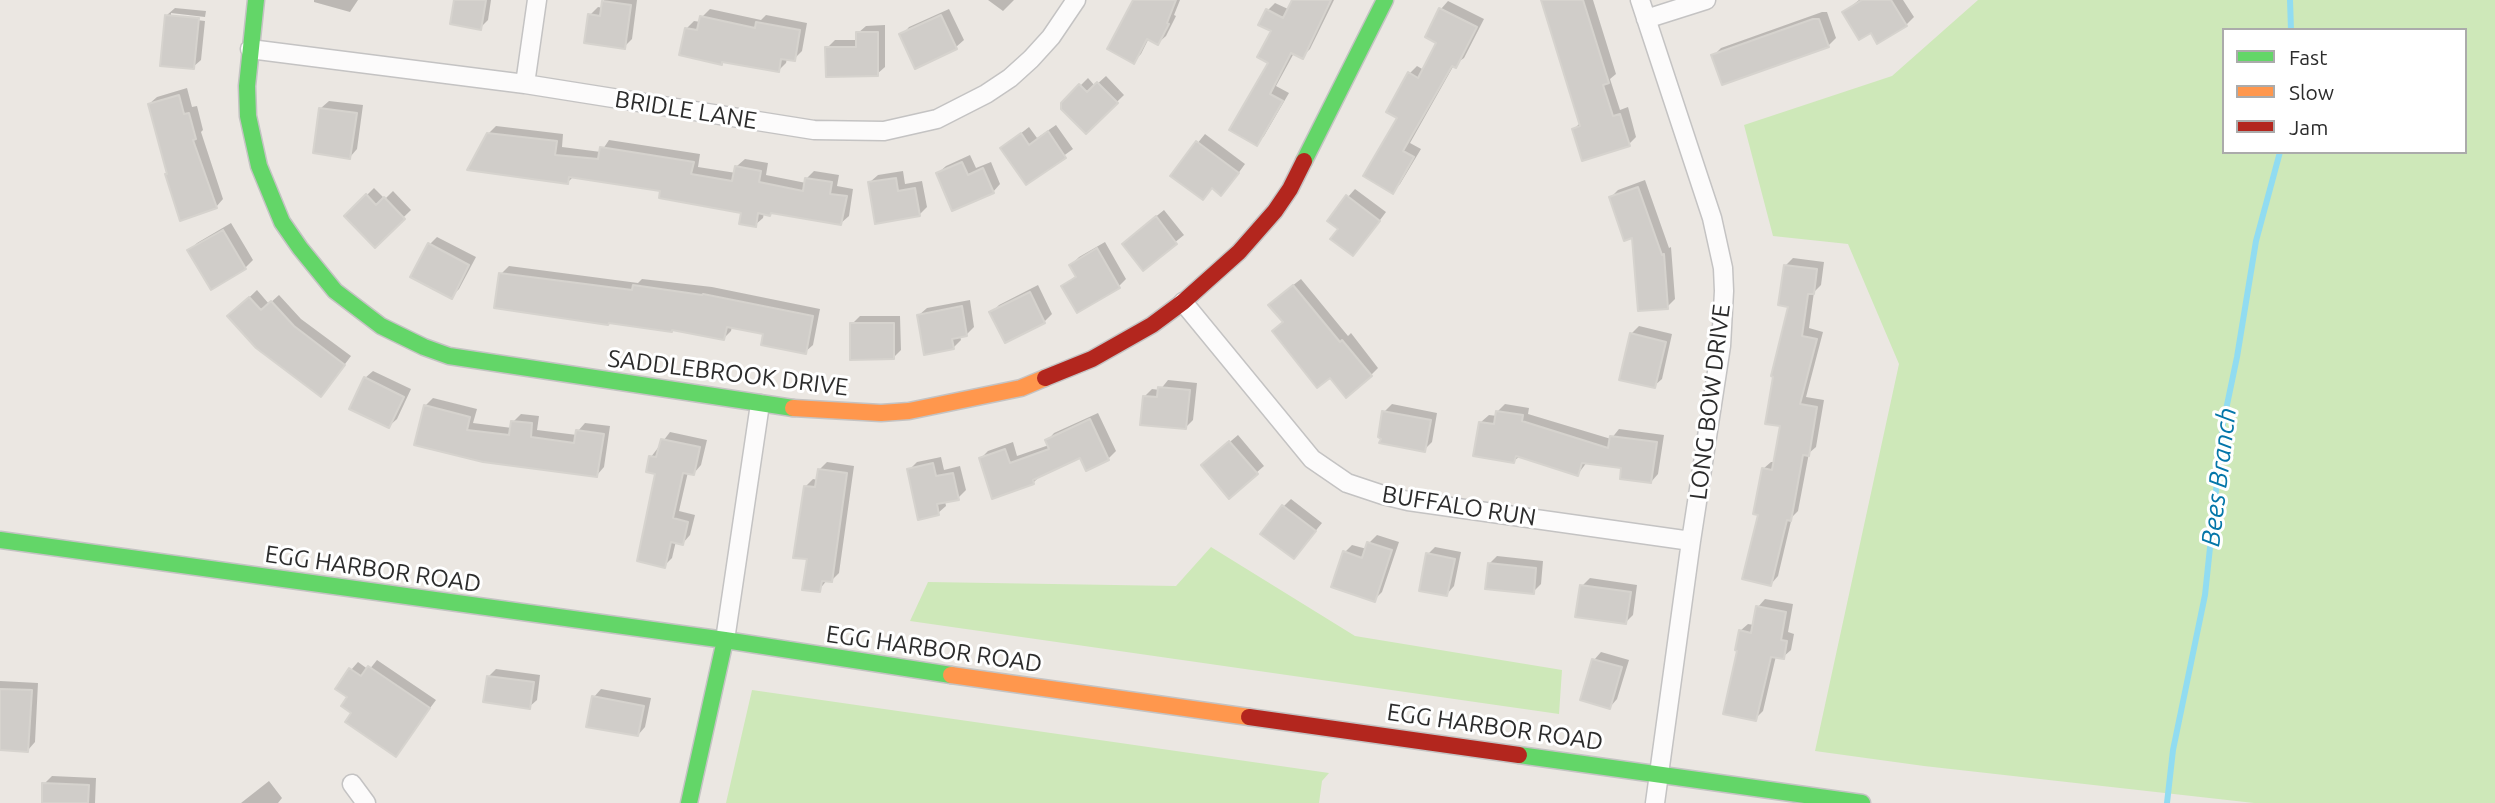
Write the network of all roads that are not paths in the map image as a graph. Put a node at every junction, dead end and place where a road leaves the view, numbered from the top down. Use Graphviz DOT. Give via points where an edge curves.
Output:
graph roads {
  1 [pos="256,0"];
  2 [pos="537,0"];
  3 [pos="1076,0"];
  4 [pos="1385,0"];
  5 [pos="1640,0"];
  6 [pos="1706,0"];
  7 [pos="1646,19"];
  8 [pos="250,49"];
  9 [pos="525,84"];
  10 [pos="1183,302"];
  11 [pos="760,404"];
  12 [pos="0,540"];
  13 [pos="1691,541"];
  14 [pos="725,640"];
  15 [pos="1659,773"];
  16 [pos="352,784"];
  17 [pos="366,803"];
  18 [pos="689,803"];
  19 [pos="1655,803"];
  20 [pos="1861,803"];
  1 -- 8 [label="main road, SADDLEBROOK DRIVE"];
  2 -- 9 [label="street"];
  3 -- 9 [label="street, BRIDLE LANE" via="1051,37 1010,78 937,118 884,131 814,130"];
  4 -- 10 [label="main road, SADDLEBROOK DRIVE" via="1290,189 1239,252"];
  5 -- 7 [label="street, LONG BOW DRIVE"];
  6 -- 7 [label="street"];
  7 -- 13 [label="street, LONG BOW DRIVE" via="1712,218 1723,268 1721,346"];
  8 -- 9 [label="street, BRIDLE LANE"];
  8 -- 11 [label="main road, SADDLEBROOK DRIVE" via="250,127 258,166 282,222 335,291 381,326 449,356"];
  10 -- 11 [label="main road, SADDLEBROOK DRIVE" via="1092,359 996,395 881,413"];
  10 -- 13 [label="street, BUFFALO RUN" via="1312,459 1347,483 1408,501"];
  11 -- 14 [label="street"];
  12 -- 14 [label="main road, EGG HARBOR ROAD"];
  13 -- 15 [label="street, LONG BOW DRIVE"];
  14 -- 15 [label="main road, EGG HARBOR ROAD"];
  14 -- 18 [label="main road"];
  15 -- 19 [label="street, LONG BOW DRIVE"];
  15 -- 20 [label="main road, EGG HARBOR ROAD"];
  16 -- 17 [label="street"];
}
